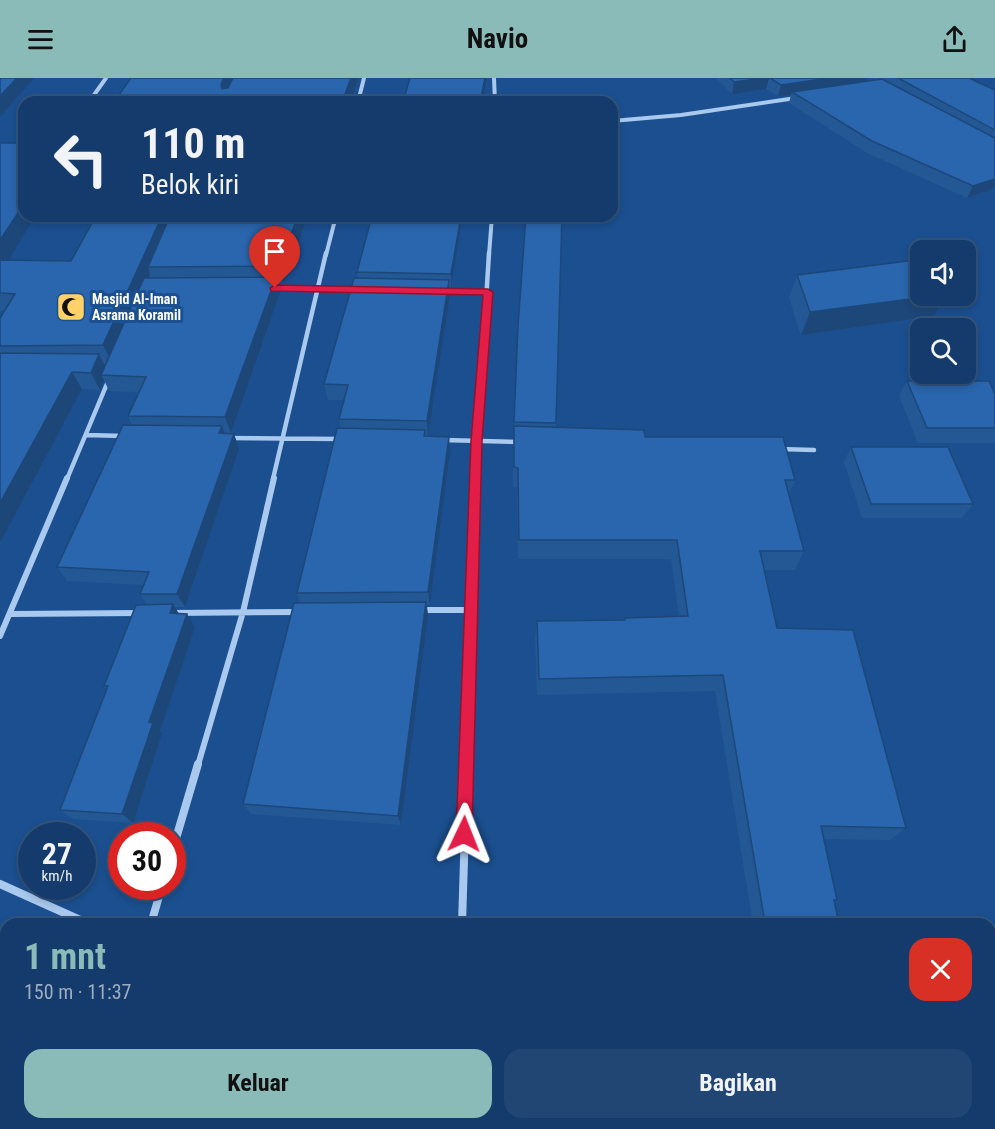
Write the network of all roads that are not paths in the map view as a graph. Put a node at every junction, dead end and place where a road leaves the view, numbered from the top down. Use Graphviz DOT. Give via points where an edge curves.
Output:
graph roads {
  1 [pos="106,78"];
  2 [pos="364,78"];
  3 [pos="494,78"];
  4 [pos="92,96"];
  5 [pos="360,96"];
  6 [pos="495,96"];
  7 [pos="796,98"];
  8 [pos="618,120"];
  9 [pos="334,222"];
  10 [pos="492,222"];
  11 [pos="272,288"];
  12 [pos="317,288"];
  13 [pos="363,289"];
  14 [pos="443,291"];
  15 [pos="488,292"];
  16 [pos="110,377"];
  17 [pos="86,435"];
  18 [pos="132,436"];
  19 [pos="224,438"];
  20 [pos="282,439"];
  21 [pos="351,439"];
  22 [pos="431,440"];
  23 [pos="476,441"];
  24 [pos="523,442"];
  25 [pos="767,449"];
  26 [pos="814,450"];
  27 [pos="414,610"];
  28 [pos="471,610"];
  29 [pos="311,611"];
  30 [pos="243,612"];
  31 [pos="150,613"];
  32 [pos="162,613"];
  33 [pos="11,614"];
  34 [pos="0,636"];
  35 [pos="181,822"];
  36 [pos="0,884"];
  37 [pos="158,900"];
  38 [pos="76,918"];
  39 [pos="154,918"];
  40 [pos="462,918"];
  1 -- 4 [label="street"];
  2 -- 5 [label="street"];
  3 -- 6 [label="street"];
  7 -- 8 [label="street"];
  9 -- 12 [label="street"];
  10 -- 15 [label="street"];
  11 -- 12 [label="street"];
  12 -- 13 [label="street"];
  12 -- 20 [label="street"];
  14 -- 15 [label="street"];
  15 -- 23 [label="street"];
  16 -- 17 [label="street"];
  17 -- 18 [label="street"];
  17 -- 33 [label="street"];
  19 -- 20 [label="street"];
  20 -- 21 [label="street"];
  20 -- 30 [label="street"];
  22 -- 23 [label="street"];
  23 -- 24 [label="street"];
  23 -- 28 [label="street"];
  25 -- 26 [label="street"];
  27 -- 28 [label="street"];
  28 -- 40 [label="street"];
  29 -- 30 [label="street"];
  30 -- 32 [label="street"];
  30 -- 35 [label="street"];
  31 -- 33 [label="street"];
  33 -- 34 [label="street"];
  36 -- 38 [label="street"];
  37 -- 39 [label="street"];
}
